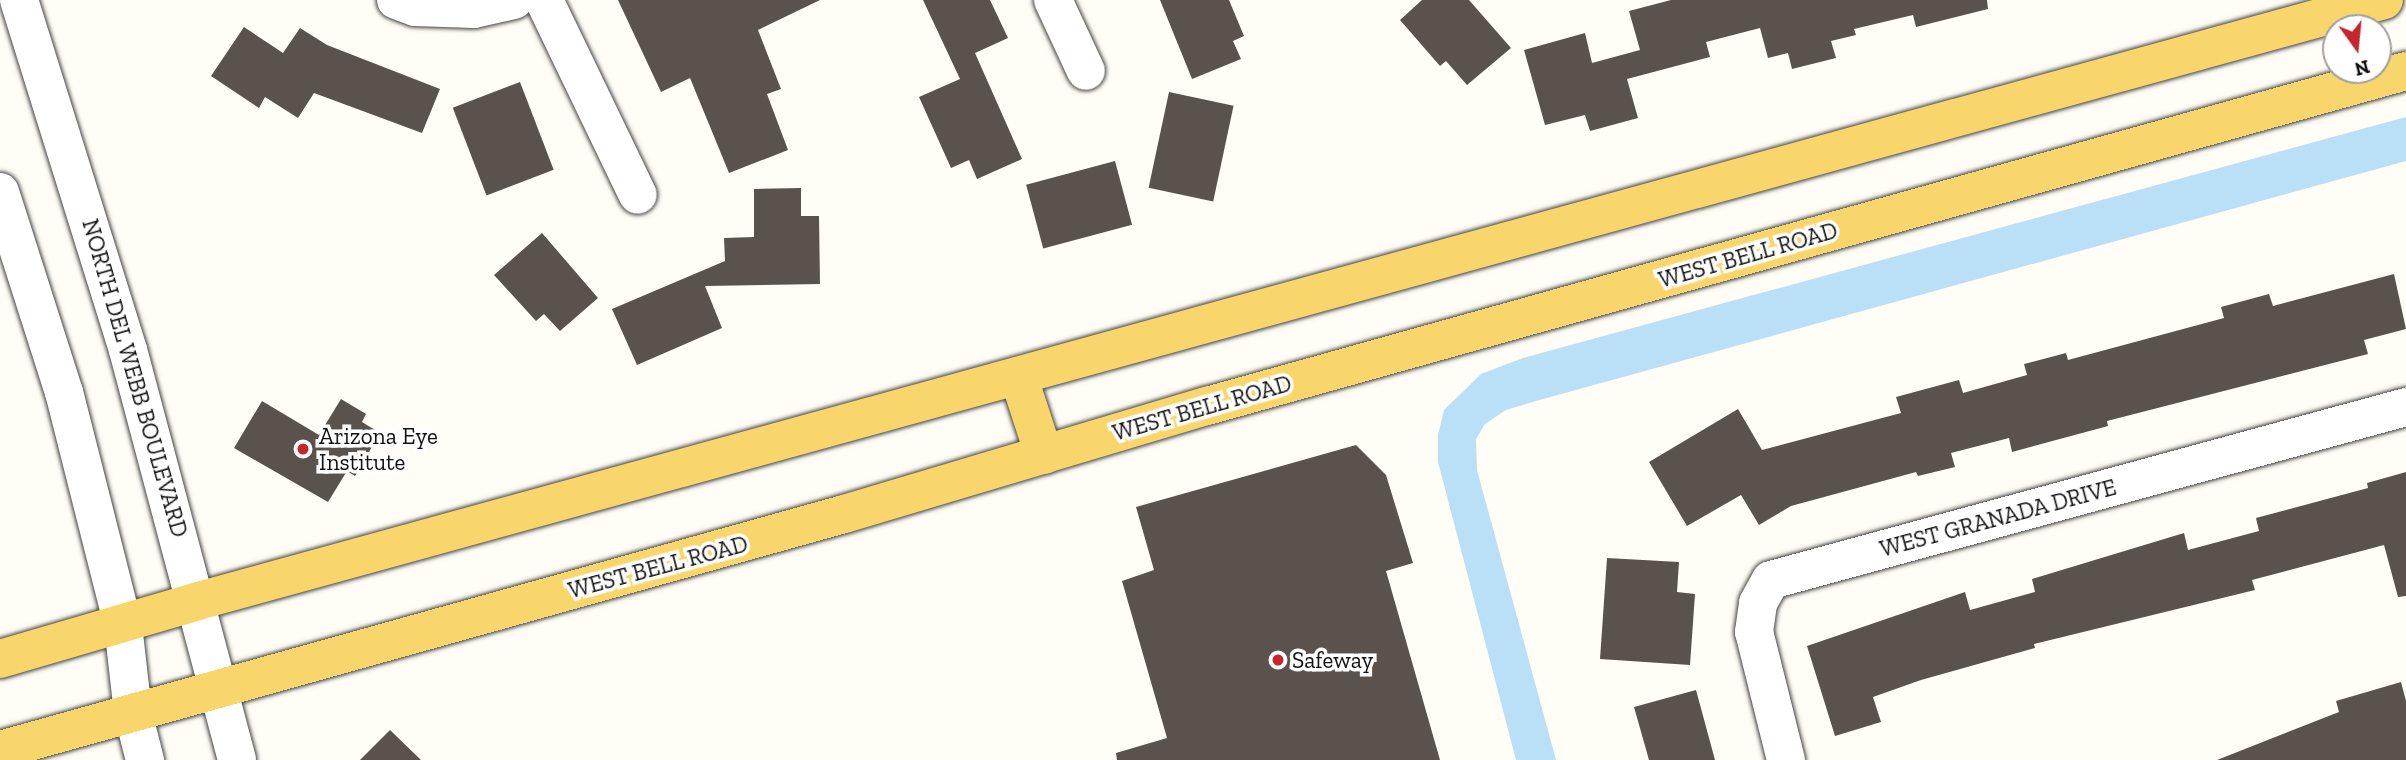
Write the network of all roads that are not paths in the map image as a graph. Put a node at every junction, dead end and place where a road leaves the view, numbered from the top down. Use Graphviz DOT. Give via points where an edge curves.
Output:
graph roads {
  1 [pos="19,0"];
  2 [pos="396,0"];
  3 [pos="514,0"];
  4 [pos="544,0"];
  5 [pos="1053,0"];
  6 [pos="2384,0"];
  7 [pos="1086,71"];
  8 [pos="2406,71"];
  9 [pos="0,192"];
  10 [pos="638,195"];
  11 [pos="1019,378"];
  12 [pos="2406,407"];
  13 [pos="1044,455"];
  14 [pos="198,601"];
  15 [pos="123,625"];
  16 [pos="0,659"];
  17 [pos="216,687"];
  18 [pos="133,713"];
  19 [pos="0,750"];
  20 [pos="145,760"];
  21 [pos="237,760"];
  22 [pos="1786,760"];
  1 -- 14 [label="street, NORTH DEL WEBB BOULEVARD" via="105,271"];
  2 -- 3 [label="street" via="415,7 474,9"];
  4 -- 10 [label="street"];
  5 -- 7 [label="street"];
  6 -- 11 [label="main road"];
  8 -- 13 [label="main road, WEST BELL ROAD"];
  9 -- 15 [label="street" via="64,392"];
  11 -- 13 [label="main road"];
  11 -- 14 [label="main road"];
  12 -- 22 [label="street, WEST GRANADA DRIVE" via="1771,580 1758,603 1754,632"];
  13 -- 17 [label="main road, WEST BELL ROAD" via="742,544"];
  14 -- 15 [label="main road"];
  14 -- 17 [label="street, NORTH DEL WEBB BOULEVARD"];
  15 -- 16 [label="main road"];
  15 -- 18 [label="street"];
  17 -- 18 [label="main road, WEST BELL ROAD"];
  17 -- 21 [label="street, NORTH DEL WEBB BOULEVARD"];
  18 -- 19 [label="main road, WEST BELL ROAD"];
  18 -- 20 [label="street"];
}
